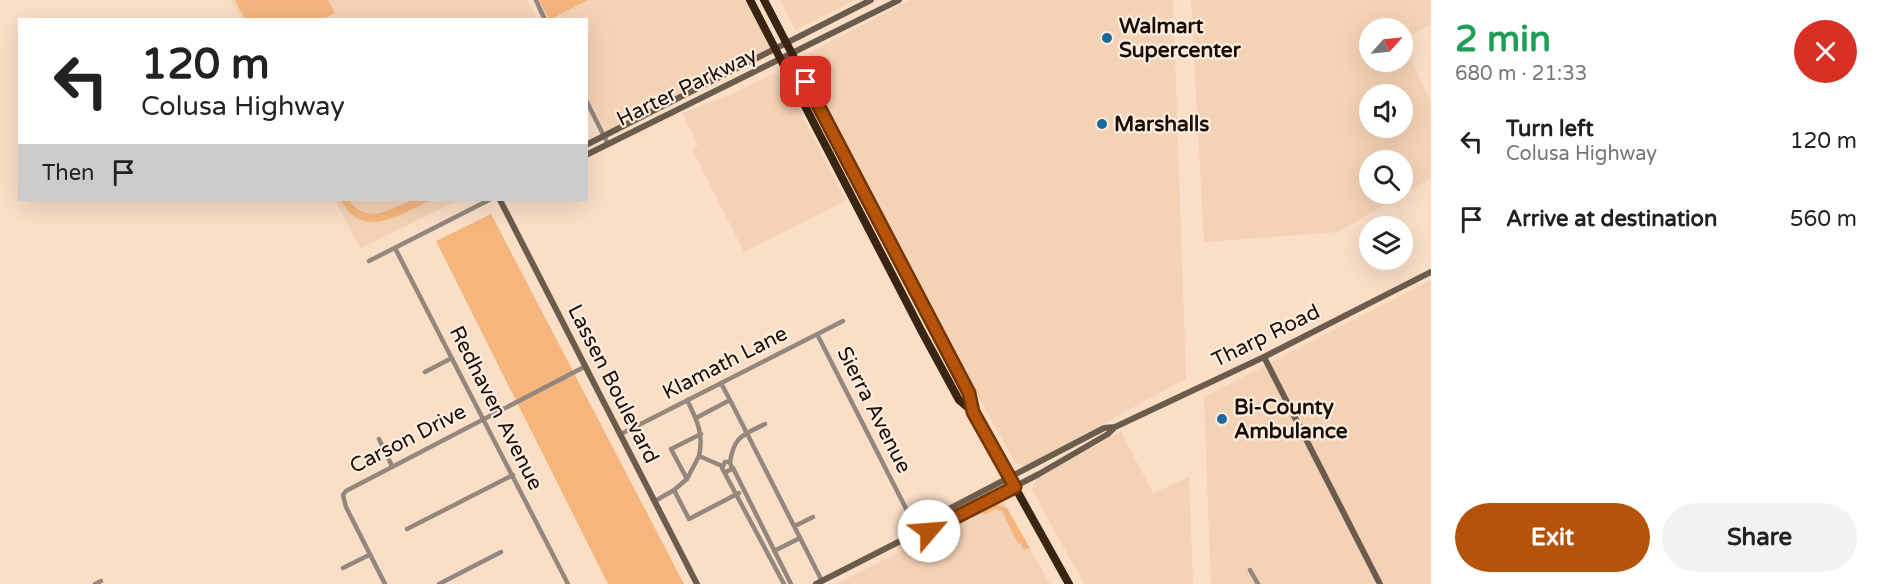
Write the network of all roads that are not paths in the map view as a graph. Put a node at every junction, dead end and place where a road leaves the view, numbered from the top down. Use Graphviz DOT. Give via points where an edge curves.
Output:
graph roads {
  1 [pos="536,0"];
  2 [pos="750,0"];
  3 [pos="764,0"];
  4 [pos="871,0"];
  5 [pos="898,0"];
  6 [pos="545,18"];
  7 [pos="786,44"];
  8 [pos="776,49"];
  9 [pos="792,55"];
  10 [pos="782,60"];
  11 [pos="588,104"];
  12 [pos="604,136"];
  13 [pos="588,144"];
  14 [pos="608,144"];
  15 [pos="588,154"];
  16 [pos="487,201"];
  17 [pos="501,201"];
  18 [pos="395,248"];
  19 [pos="369,261"];
  20 [pos="1431,272"];
  21 [pos="843,321"];
  22 [pos="817,334"];
  23 [pos="1264,357"];
  24 [pos="452,358"];
  25 [pos="586,366"];
  26 [pos="425,372"];
  27 [pos="721,383"];
  28 [pos="687,400"];
  29 [pos="730,400"];
  30 [pos="973,412"];
  31 [pos="696,418"];
  32 [pos="484,419"];
  33 [pos="765,424"];
  34 [pos="1115,427"];
  35 [pos="747,433"];
  36 [pos="621,434"];
  37 [pos="701,434"];
  38 [pos="379,439"];
  39 [pos="699,456"];
  40 [pos="730,462"];
  41 [pos="392,466"];
  42 [pos="722,466"];
  43 [pos="733,467"];
  44 [pos="726,472"];
  45 [pos="513,475"];
  46 [pos="1010,477"];
  47 [pos="687,479"];
  48 [pos="1015,487"];
  49 [pos="674,490"];
  50 [pos="744,491"];
  51 [pos="738,494"];
  52 [pos="655,501"];
  53 [pos="813,517"];
  54 [pos="795,526"];
  55 [pos="407,529"];
  56 [pos="918,532"];
  57 [pos="800,538"];
  58 [pos="774,551"];
  59 [pos="501,552"];
  60 [pos="769,554"];
  61 [pos="369,555"];
  62 [pos="344,568"];
  63 [pos="1250,570"];
  64 [pos="819,582"];
  65 [pos="385,584"];
  66 [pos="439,584"];
  67 [pos="568,584"];
  68 [pos="697,584"];
  69 [pos="784,584"];
  70 [pos="791,584"];
  71 [pos="1069,584"];
  72 [pos="1258,584"];
  73 [pos="1380,584"];
  1 -- 6 [label="street"];
  2 -- 8 [label="highway"];
  3 -- 7 [label="highway"];
  4 -- 7 [label="street, Harter Parkway"];
  5 -- 9 [label="street, Harter Parkway"];
  7 -- 8 [label="street, Harter Parkway"];
  7 -- 9 [label="highway"];
  8 -- 10 [label="highway"];
  8 -- 12 [label="street, Harter Parkway"];
  9 -- 10 [label="street, Harter Parkway"];
  9 -- 30 [label="highway" via="969,393"];
  10 -- 14 [label="street, Harter Parkway"];
  10 -- 30 [label="highway" via="926,340 959,400"];
  11 -- 12 [label="street"];
  12 -- 13 [label="street, Harter Parkway"];
  12 -- 14 [label="street"];
  14 -- 15 [label="street, Harter Parkway"];
  16 -- 18 [label="street"];
  17 -- 25 [label="street, Lassen Boulevard"];
  18 -- 19 [label="street"];
  18 -- 24 [label="street, Redhaven Avenue"];
  20 -- 23 [label="street, Tharp Road"];
  21 -- 22 [label="street, Klamath Lane"];
  22 -- 27 [label="street, Klamath Lane"];
  22 -- 56 [label="street, Sierra Avenue"];
  23 -- 34 [label="street, Tharp Road"];
  23 -- 73 [label="street"];
  24 -- 26 [label="street"];
  24 -- 32 [label="street, Redhaven Avenue"];
  25 -- 32 [label="street, Carson Drive"];
  25 -- 36 [label="street, Lassen Boulevard"];
  27 -- 28 [label="street, Klamath Lane"];
  27 -- 29 [label="street"];
  28 -- 31 [label="street"];
  28 -- 36 [label="street, Klamath Lane"];
  29 -- 31 [label="street"];
  29 -- 35 [label="street"];
  30 -- 46 [label="highway"];
  31 -- 37 [label="street"];
  32 -- 41 [label="street, Carson Drive"];
  32 -- 45 [label="street, Redhaven Avenue"];
  33 -- 35 [label="street"];
  34 -- 46 [label="street, Tharp Road" via="1104,428"];
  34 -- 48 [label="street, Tharp Road"];
  35 -- 40 [label="street" via="735,441"];
  35 -- 54 [label="street"];
  36 -- 52 [label="street, Lassen Boulevard"];
  37 -- 39 [label="street"];
  37 -- 47 [label="street" via="671,449"];
  38 -- 41 [label="street"];
  39 -- 42 [label="street"];
  39 -- 47 [label="street"];
  40 -- 42 [label="street"];
  40 -- 43 [label="street"];
  41 -- 61 [label="street, Carson Drive" via="343,495"];
  42 -- 44 [label="street"];
  43 -- 44 [label="street"];
  43 -- 50 [label="street"];
  44 -- 51 [label="street"];
  45 -- 55 [label="street"];
  45 -- 67 [label="street, Redhaven Avenue"];
  46 -- 48 [label="highway"];
  46 -- 56 [label="street, Tharp Road" via="924,522"];
  47 -- 49 [label="street"];
  48 -- 56 [label="street, Tharp Road" via="929,531"];
  48 -- 71 [label="highway"];
  49 -- 51 [label="street" via="689,519"];
  49 -- 52 [label="street"];
  50 -- 51 [label="street"];
  50 -- 58 [label="street"];
  51 -- 60 [label="street"];
  52 -- 68 [label="street, Lassen Boulevard"];
  53 -- 54 [label="street"];
  54 -- 57 [label="street"];
  56 -- 64 [label="street, Tharp Road"];
  57 -- 58 [label="street"];
  57 -- 64 [label="street"];
  58 -- 60 [label="street"];
  58 -- 70 [label="street"];
  59 -- 66 [label="street"];
  60 -- 69 [label="street"];
  61 -- 62 [label="street"];
  61 -- 65 [label="street"];
  63 -- 72 [label="street"];
}
